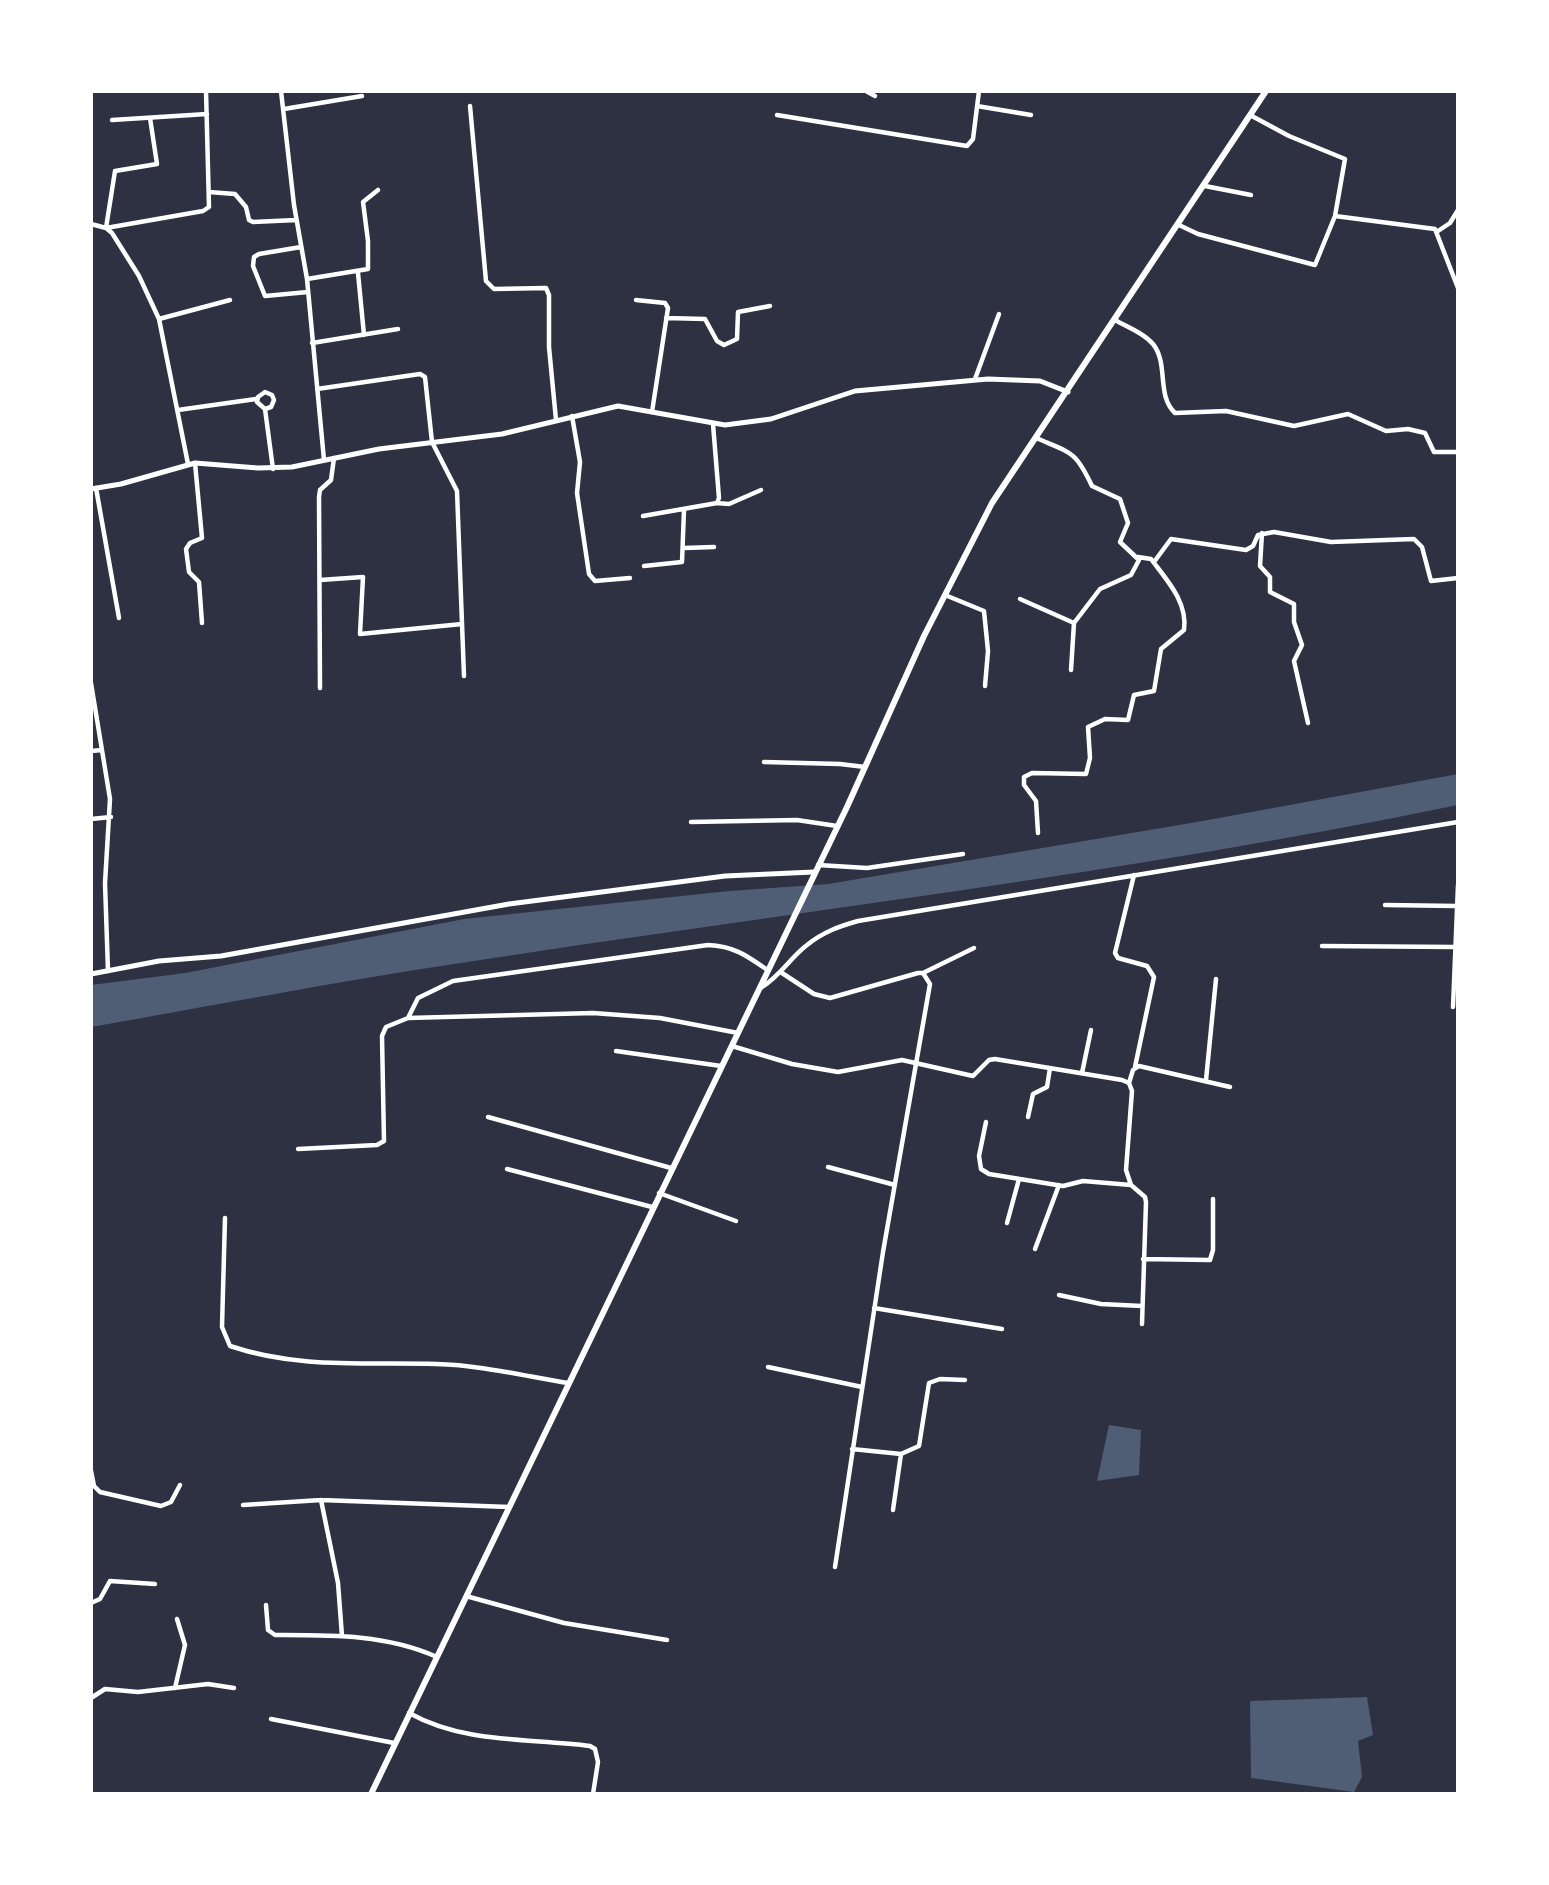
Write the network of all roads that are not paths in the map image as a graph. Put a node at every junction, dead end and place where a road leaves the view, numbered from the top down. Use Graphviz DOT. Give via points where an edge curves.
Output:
graph roads {
  1 [pos="206,91"];
  2 [pos="281,91"];
  3 [pos="866,91"];
  4 [pos="979,91"];
  5 [pos="1266,91"];
  6 [pos="362,96"];
  7 [pos="875,96"];
  8 [pos="470,106"];
  9 [pos="977,106"];
  10 [pos="284,109"];
  11 [pos="207,114"];
  12 [pos="1031,114"];
  13 [pos="777,115"];
  14 [pos="1250,115"];
  15 [pos="150,118"];
  16 [pos="112,120"];
  17 [pos="1205,186"];
  18 [pos="378,190"];
  19 [pos="209,192"];
  20 [pos="1251,195"];
  21 [pos="1458,210"];
  22 [pos="1335,216"];
  23 [pos="296,220"];
  24 [pos="91,225"];
  25 [pos="1179,225"];
  26 [pos="106,228"];
  27 [pos="1438,231"];
  28 [pos="301,247"];
  29 [pos="358,273"];
  30 [pos="307,279"];
  31 [pos="1458,288"];
  32 [pos="309,292"];
  33 [pos="230,300"];
  34 [pos="636,300"];
  35 [pos="770,306"];
  36 [pos="999,314"];
  37 [pos="666,318"];
  38 [pos="159,319"];
  39 [pos="1115,320"];
  40 [pos="398,329"];
  41 [pos="364,335"];
  42 [pos="312,343"];
  43 [pos="975,379"];
  44 [pos="317,390"];
  45 [pos="1068,392"];
  46 [pos="257,399"];
  47 [pos="265,409"];
  48 [pos="178,410"];
  49 [pos="652,412"];
  50 [pos="572,416"];
  51 [pos="556,420"];
  52 [pos="713,424"];
  53 [pos="1036,438"];
  54 [pos="432,442"];
  55 [pos="1458,452"];
  56 [pos="334,457"];
  57 [pos="324,460"];
  58 [pos="191,463"];
  59 [pos="273,469"];
  60 [pos="94,489"];
  61 [pos="761,491"];
  62 [pos="717,503"];
  63 [pos="684,510"];
  64 [pos="643,516"];
  65 [pos="1262,533"];
  66 [pos="714,547"];
  67 [pos="684,548"];
  68 [pos="1138,557"];
  69 [pos="1154,562"];
  70 [pos="645,566"];
  71 [pos="630,578"];
  72 [pos="1458,578"];
  73 [pos="320,580"];
  74 [pos="944,595"];
  75 [pos="1020,599"];
  76 [pos="119,618"];
  77 [pos="202,623"];
  78 [pos="1074,623"];
  79 [pos="462,624"];
  80 [pos="1071,670"];
  81 [pos="464,676"];
  82 [pos="91,683"];
  83 [pos="985,686"];
  84 [pos="320,688"];
  85 [pos="92,704"];
  86 [pos="94,722"];
  87 [pos="1308,723"];
  88 [pos="102,750"];
  89 [pos="91,751"];
  90 [pos="764,762"];
  91 [pos="865,768"];
  92 [pos="111,817"];
  93 [pos="91,819"];
  94 [pos="691,822"];
  95 [pos="1458,822"];
  96 [pos="837,826"];
  97 [pos="1038,833"];
  98 [pos="963,854"];
  99 [pos="814,872"];
  100 [pos="1134,875"];
  101 [pos="1458,885"];
  102 [pos="1385,905"];
  103 [pos="1458,906"];
  104 [pos="1322,946"];
  105 [pos="1455,947"];
  106 [pos="974,948"];
  107 [pos="766,969"];
  108 [pos="108,971"];
  109 [pos="782,973"];
  110 [pos="923,973"];
  111 [pos="91,974"];
  112 [pos="1216,979"];
  113 [pos="758,989"];
  114 [pos="1452,1007"];
  115 [pos="408,1018"];
  116 [pos="1091,1030"];
  117 [pos="738,1033"];
  118 [pos="732,1046"];
  119 [pos="616,1051"];
  120 [pos="916,1063"];
  121 [pos="721,1066"];
  122 [pos="1135,1067"];
  123 [pos="1050,1068"];
  124 [pos="1082,1073"];
  125 [pos="1206,1080"];
  126 [pos="1129,1083"];
  127 [pos="1230,1087"];
  128 [pos="1028,1116"];
  129 [pos="488,1117"];
  130 [pos="986,1122"];
  131 [pos="298,1149"];
  132 [pos="828,1167"];
  133 [pos="671,1168"];
  134 [pos="507,1169"];
  135 [pos="1018,1179"];
  136 [pos="895,1185"];
  137 [pos="1059,1185"];
  138 [pos="1131,1185"];
  139 [pos="659,1193"];
  140 [pos="1213,1199"];
  141 [pos="652,1207"];
  142 [pos="225,1218"];
  143 [pos="736,1222"];
  144 [pos="1007,1223"];
  145 [pos="1035,1250"];
  146 [pos="1143,1259"];
  147 [pos="1059,1295"];
  148 [pos="1142,1306"];
  149 [pos="874,1308"];
  150 [pos="1142,1324"];
  151 [pos="1002,1329"];
  152 [pos="768,1367"];
  153 [pos="965,1380"];
  154 [pos="568,1382"];
  155 [pos="862,1387"];
  156 [pos="852,1449"];
  157 [pos="901,1454"];
  158 [pos="91,1471"];
  159 [pos="180,1485"];
  160 [pos="321,1500"];
  161 [pos="243,1505"];
  162 [pos="509,1507"];
  163 [pos="892,1510"];
  164 [pos="835,1567"];
  165 [pos="155,1584"];
  166 [pos="466,1596"];
  167 [pos="91,1603"];
  168 [pos="266,1605"];
  169 [pos="177,1619"];
  170 [pos="342,1636"];
  171 [pos="667,1640"];
  172 [pos="437,1657"];
  173 [pos="175,1688"];
  174 [pos="234,1688"];
  175 [pos="91,1698"];
  176 [pos="409,1713"];
  177 [pos="271,1719"];
  178 [pos="394,1743"];
  179 [pos="371,1794"];
  180 [pos="593,1794"];
  1 -- 11 [label="street"];
  2 -- 10 [label="street"];
  3 -- 7 [label="street"];
  4 -- 9 [label="street"];
  5 -- 14 [label="main road"];
  6 -- 10 [label="street"];
  8 -- 51 [label="street" via="486,281 494,289 546,288"];
  9 -- 12 [label="street"];
  9 -- 13 [label="street" via="973,139 967,146"];
  10 -- 23 [label="street"];
  11 -- 15 [label="street"];
  11 -- 19 [label="street"];
  14 -- 17 [label="main road"];
  14 -- 22 [label="street" via="1345,159"];
  15 -- 16 [label="street"];
  15 -- 26 [label="street" via="157,164 115,171"];
  17 -- 20 [label="street"];
  17 -- 25 [label="main road"];
  18 -- 29 [label="street" via="363,202 369,265"];
  19 -- 23 [label="street" via="235,194 253,222"];
  19 -- 26 [label="street" via="209,207 203,211"];
  21 -- 27 [label="street"];
  22 -- 25 [label="street" via="1315,265"];
  22 -- 27 [label="street" via="1418,224"];
  23 -- 28 [label="street"];
  24 -- 26 [label="street"];
  25 -- 39 [label="main road"];
  26 -- 38 [label="street" via="126,253"];
  27 -- 31 [label="street"];
  28 -- 30 [label="street"];
  28 -- 32 [label="street" via="259,254 253,266 265,296"];
  29 -- 30 [label="street"];
  29 -- 41 [label="street"];
  30 -- 32 [label="street"];
  32 -- 42 [label="street"];
  33 -- 38 [label="street"];
  34 -- 37 [label="street" via="665,303"];
  35 -- 37 [label="street" via="741,309 737,339 724,345 705,319"];
  36 -- 43 [label="street"];
  37 -- 49 [label="street"];
  38 -- 48 [label="street"];
  39 -- 45 [label="main road"];
  39 -- 55 [label="street" via="1154,345 1166,400 1175,413 1226,411 1294,426 1348,414 1386,431 1425,433 1434,452"];
  40 -- 41 [label="street"];
  41 -- 42 [label="street"];
  42 -- 44 [label="street"];
  43 -- 45 [label="street" via="1040,381"];
  43 -- 52 [label="street" via="846,392 771,419"];
  44 -- 54 [label="street" via="423,374"];
  44 -- 57 [label="street"];
  45 -- 53 [label="main road"];
  46 -- 47 [label="street"];
  46 -- 47 [label="street" via="262,393 272,395 274,403"];
  46 -- 48 [label="street"];
  47 -- 59 [label="street"];
  48 -- 58 [label="street"];
  49 -- 50 [label="street" via="618,406"];
  49 -- 52 [label="street"];
  50 -- 51 [label="street"];
  50 -- 71 [label="street" via="589,575 595,581"];
  51 -- 54 [label="street" via="502,434"];
  52 -- 62 [label="street"];
  53 -- 68 [label="street" via="1072,453 1086,468 1092,486 1120,499 1128,523 1120,542"];
  53 -- 74 [label="main road" via="992,503"];
  54 -- 56 [label="street"];
  54 -- 79 [label="street" via="456,485"];
  56 -- 57 [label="street"];
  56 -- 73 [label="street" via="331,480 320,489"];
  57 -- 59 [label="street"];
  58 -- 59 [label="street"];
  58 -- 60 [label="street"];
  58 -- 77 [label="street" via="202,538 186,549 189,572 198,582"];
  60 -- 76 [label="street"];
  61 -- 62 [label="street" via="729,504"];
  62 -- 63 [label="street"];
  63 -- 64 [label="street"];
  63 -- 67 [label="street"];
  65 -- 69 [label="street" via="1246,550 1171,539"];
  65 -- 72 [label="street" via="1331,542 1414,539 1422,547 1432,581"];
  65 -- 87 [label="street" via="1260,566 1270,577 1270,592 1294,604 1302,645 1294,665"];
  66 -- 67 [label="street"];
  67 -- 70 [label="street" via="684,558 678,564"];
  68 -- 69 [label="street"];
  68 -- 78 [label="street" via="1131,575 1100,589"];
  69 -- 97 [label="street" via="1174,587 1184,630 1161,649 1154,691 1134,695 1128,720 1105,719 1088,727 1086,774 1024,777 1036,802"];
  73 -- 79 [label="street" via="363,577 360,634"];
  73 -- 84 [label="street"];
  74 -- 83 [label="street" via="984,611"];
  74 -- 91 [label="main road"];
  75 -- 78 [label="street"];
  78 -- 80 [label="street"];
  79 -- 81 [label="street"];
  82 -- 85 [label="street"];
  85 -- 86 [label="street"];
  86 -- 88 [label="street"];
  88 -- 89 [label="street"];
  88 -- 92 [label="street"];
  90 -- 91 [label="street"];
  91 -- 96 [label="main road"];
  92 -- 93 [label="street"];
  92 -- 108 [label="street" via="106,883"];
  94 -- 96 [label="street" via="797,820"];
  95 -- 100 [label="street"];
  96 -- 99 [label="main road"];
  98 -- 99 [label="street"];
  99 -- 107 [label="main road"];
  99 -- 108 [label="street" via="725,876 509,904 221,956"];
  100 -- 109 [label="street" via="843,925 808,944"];
  100 -- 122 [label="street" via="1115,953 1147,967 1154,976"];
  101 -- 103 [label="street"];
  102 -- 103 [label="street"];
  103 -- 105 [label="street"];
  104 -- 105 [label="street"];
  105 -- 114 [label="street"];
  106 -- 110 [label="street"];
  107 -- 113 [label="main road"];
  107 -- 115 [label="street" via="726,945 573,963 453,981 418,998"];
  108 -- 111 [label="street"];
  109 -- 110 [label="street" via="814,994 830,998"];
  109 -- 113 [label="street"];
  110 -- 120 [label="street" via="930,992"];
  112 -- 125 [label="street"];
  113 -- 117 [label="main road"];
  115 -- 117 [label="street" via="593,1013 660,1018"];
  115 -- 131 [label="street" via="386,1027 382,1036 384,1141"];
  116 -- 124 [label="street"];
  117 -- 118 [label="main road"];
  118 -- 120 [label="street" via="838,1072 890,1061"];
  118 -- 121 [label="main road"];
  119 -- 121 [label="street"];
  120 -- 123 [label="street" via="966,1076 978,1074 984,1064 995,1059"];
  120 -- 136 [label="street"];
  121 -- 133 [label="main road"];
  122 -- 125 [label="street"];
  122 -- 126 [label="street"];
  123 -- 124 [label="street"];
  123 -- 128 [label="street" via="1045,1090 1033,1094"];
  124 -- 126 [label="street"];
  125 -- 127 [label="street"];
  126 -- 138 [label="street" via="1126,1170"];
  129 -- 133 [label="street"];
  130 -- 135 [label="street" via="981,1169"];
  132 -- 136 [label="street"];
  133 -- 139 [label="main road"];
  134 -- 141 [label="street"];
  135 -- 137 [label="street"];
  135 -- 144 [label="street"];
  136 -- 149 [label="street"];
  137 -- 138 [label="street" via="1083,1181"];
  137 -- 145 [label="street"];
  138 -- 146 [label="street" via="1146,1202"];
  139 -- 141 [label="main road"];
  139 -- 143 [label="street"];
  140 -- 146 [label="street" via="1210,1260"];
  141 -- 154 [label="main road"];
  142 -- 154 [label="street" via="222,1327 230,1346 284,1360 451,1365"];
  146 -- 148 [label="street"];
  147 -- 148 [label="street" via="1091,1303"];
  148 -- 150 [label="street"];
  149 -- 151 [label="street"];
  149 -- 155 [label="street"];
  152 -- 155 [label="street"];
  153 -- 157 [label="street" via="929,1383 919,1446"];
  154 -- 162 [label="main road"];
  155 -- 156 [label="street"];
  156 -- 157 [label="street"];
  156 -- 164 [label="street"];
  157 -- 163 [label="street"];
  158 -- 159 [label="street" via="100,1492 161,1506 171,1502"];
  160 -- 161 [label="street"];
  160 -- 162 [label="street"];
  160 -- 170 [label="street" via="338,1583"];
  162 -- 166 [label="main road"];
  165 -- 167 [label="street" via="110,1581 100,1599"];
  166 -- 171 [label="street" via="564,1623"];
  166 -- 172 [label="main road"];
  168 -- 170 [label="street" via="268,1630 275,1635"];
  169 -- 173 [label="street" via="185,1645"];
  170 -- 172 [label="street" via="403,1645"];
  172 -- 176 [label="main road"];
  173 -- 174 [label="street" via="208,1684"];
  173 -- 175 [label="street" via="105,1689"];
  176 -- 178 [label="main road"];
  176 -- 180 [label="street" via="478,1737 590,1746 597,1756"];
  177 -- 178 [label="street"];
  178 -- 179 [label="main road"];
}
